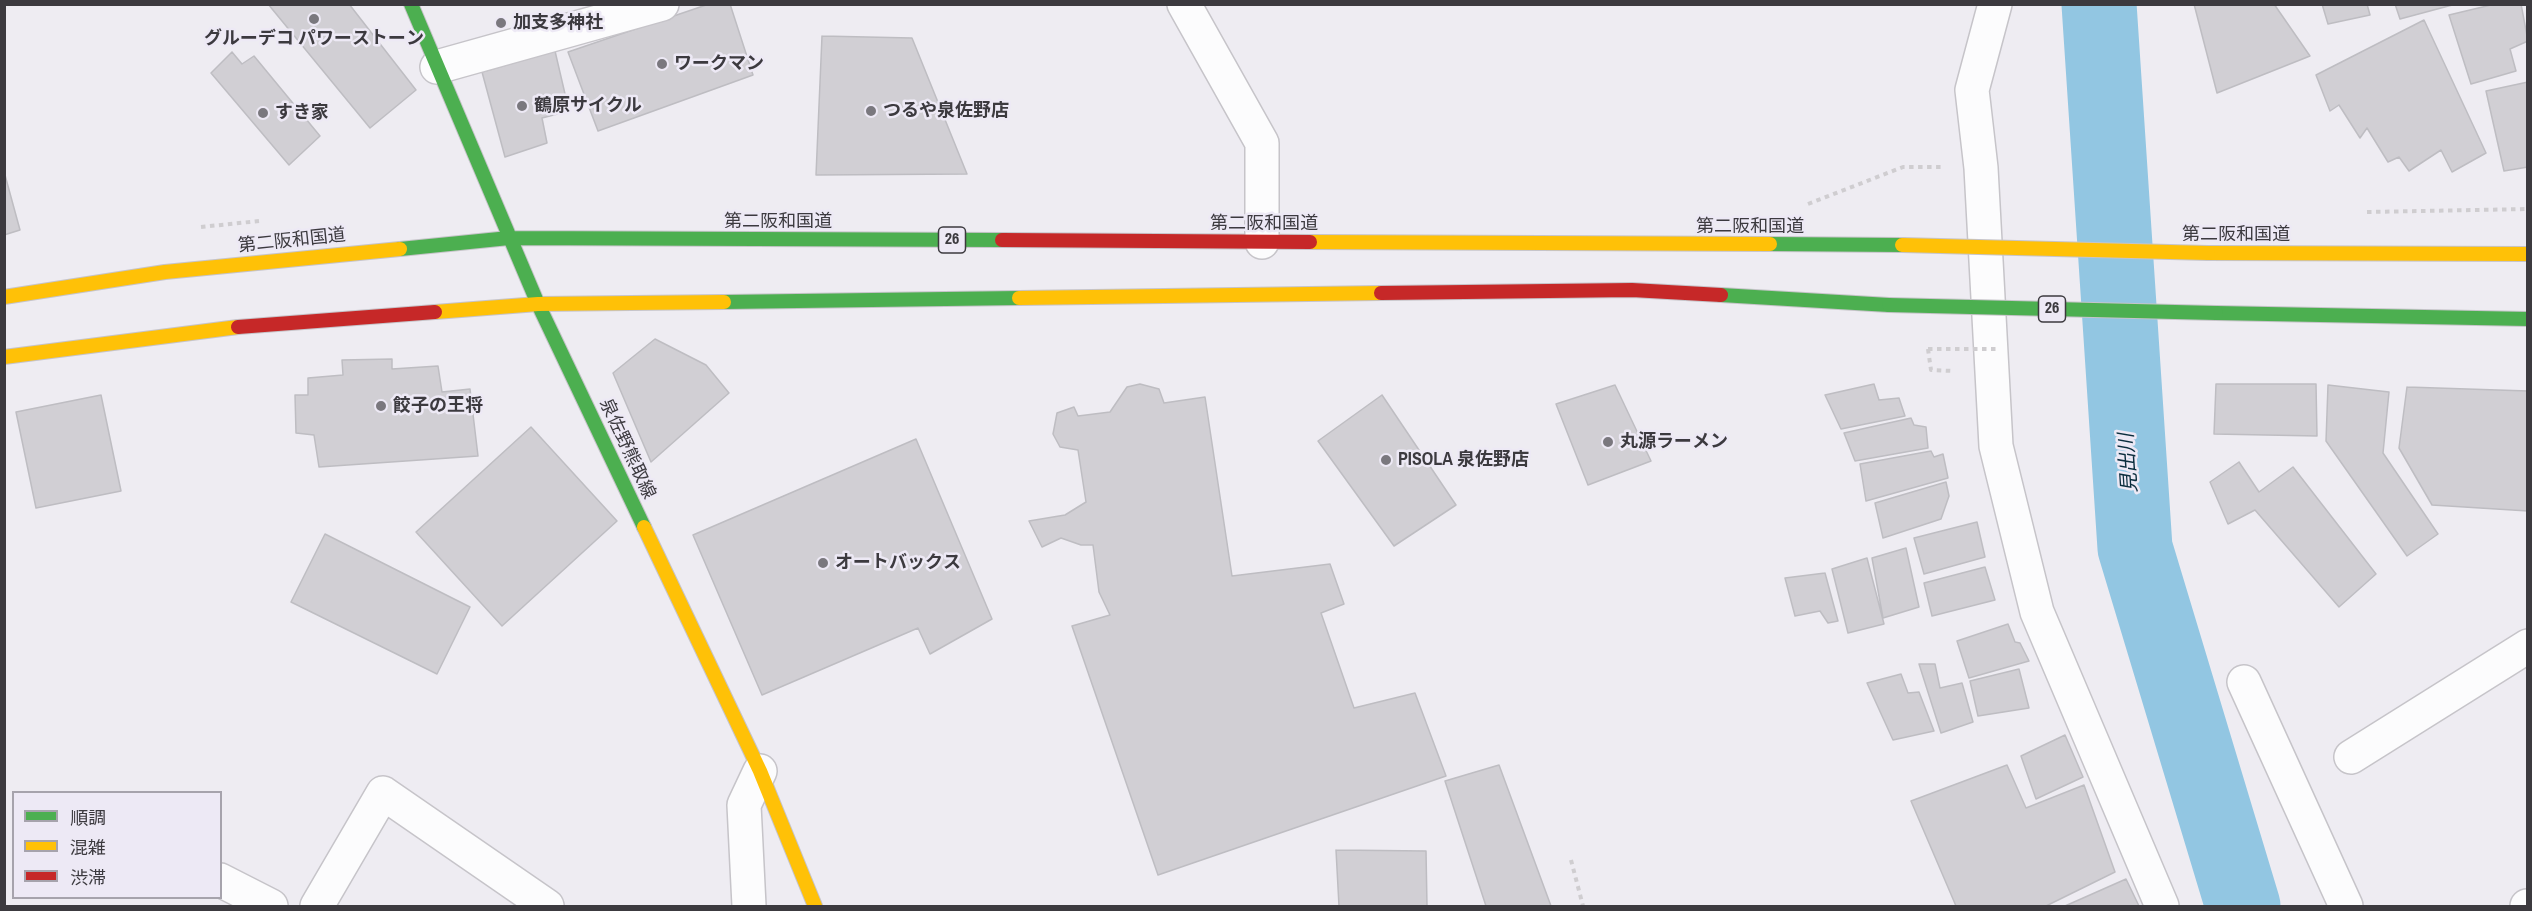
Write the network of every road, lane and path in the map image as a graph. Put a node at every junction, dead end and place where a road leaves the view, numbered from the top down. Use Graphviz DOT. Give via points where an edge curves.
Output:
graph roads {
  1 [pos="411,4"];
  2 [pos="662,4"];
  3 [pos="1184,4"];
  4 [pos="1995,4"];
  5 [pos="437,67"];
  6 [pos="1981,168"];
  7 [pos="1808,204"];
  8 [pos="509,238"];
  9 [pos="1262,242"];
  10 [pos="2528,254"];
  11 [pos="4,297"];
  12 [pos="538,304"];
  13 [pos="2528,319"];
  14 [pos="4,357"];
  15 [pos="2528,646"];
  16 [pos="2244,682"];
  17 [pos="2351,757"];
  18 [pos="760,771"];
  19 [pos="1571,860"];
  20 [pos="222,881"];
  21 [pos="272,906"];
  22 [pos="317,906"];
  23 [pos="547,906"];
  24 [pos="749,906"];
  25 [pos="815,906"];
  26 [pos="1583,906"];
  27 [pos="2162,906"];
  28 [pos="2346,906"];
  1 -- 5 [label="main road, 泉佐野熊取線"];
  2 -- 5 [label="street"];
  3 -- 9 [label="street" via="1262,143"];
  4 -- 6 [label="street" via="1972,90"];
  5 -- 8 [label="main road, 泉佐野熊取線"];
  6 -- 7 [label="path" via="1903,167"];
  6 -- 27 [label="street" via="1998,457 2037,612"];
  8 -- 9 [label="main road, 第二阪和国道 / 26"];
  8 -- 11 [label="main road, 第二阪和国道 / 26" via="165,272"];
  8 -- 12 [label="main road, 泉佐野熊取線"];
  9 -- 10 [label="main road, 第二阪和国道 / 26, bridge" via="1902,245 2208,253"];
  12 -- 13 [label="main road, 26, bridge" via="1632,290 1889,305"];
  12 -- 14 [label="main road, 26" via="208,329"];
  12 -- 18 [label="main road, 泉佐野熊取線"];
  15 -- 17 [label="street"];
  16 -- 28 [label="street"];
  18 -- 24 [label="street" via="744,805"];
  18 -- 25 [label="main road, 泉佐野熊取線"];
  19 -- 26 [label="path"];
  20 -- 21 [label="street"];
  22 -- 23 [label="street" via="383,792"];
}
